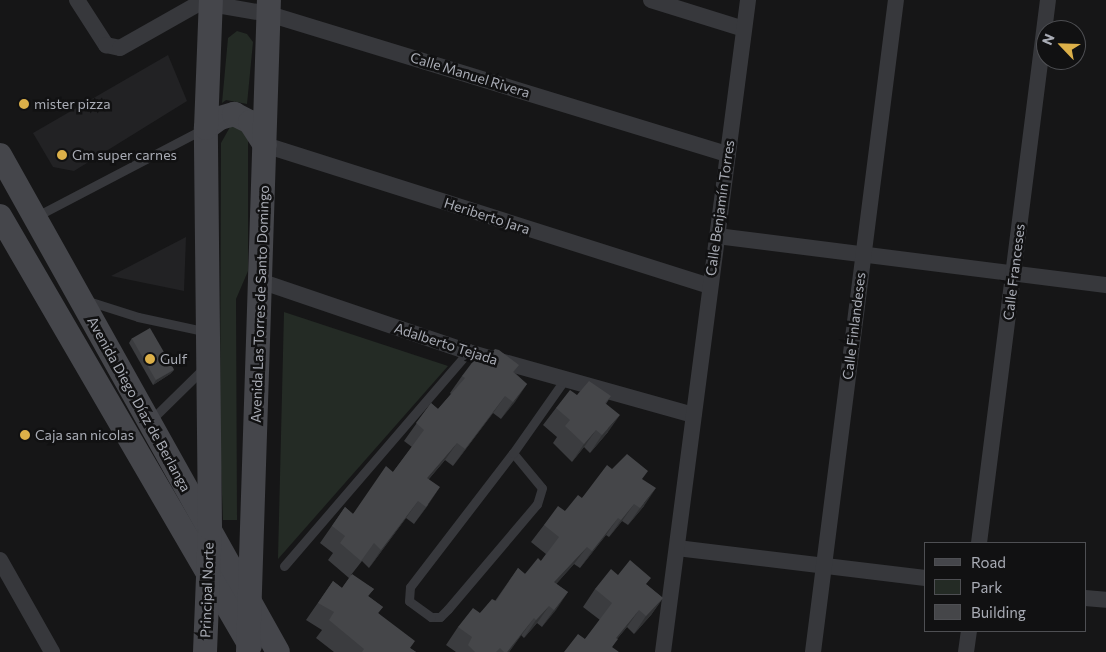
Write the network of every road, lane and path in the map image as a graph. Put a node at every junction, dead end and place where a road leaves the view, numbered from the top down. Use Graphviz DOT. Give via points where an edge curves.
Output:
graph roads {
  1 [pos="77,0"];
  2 [pos="652,0"];
  3 [pos="748,0"];
  4 [pos="896,0"];
  5 [pos="1048,0"];
  6 [pos="209,1"];
  7 [pos="269,7"];
  8 [pos="744,29"];
  9 [pos="206,128"];
  10 [pos="265,145"];
  11 [pos="728,154"];
  12 [pos="0,155"];
  13 [pos="34,217"];
  14 [pos="2,222"];
  15 [pos="718,236"];
  16 [pos="862,254"];
  17 [pos="1014,273"];
  18 [pos="260,282"];
  19 [pos="1106,285"];
  20 [pos="708,286"];
  21 [pos="78,297"];
  22 [pos="210,332"];
  23 [pos="468,352"];
  24 [pos="210,362"];
  25 [pos="565,379"];
  26 [pos="693,415"];
  27 [pos="148,423"];
  28 [pos="513,452"];
  29 [pos="210,528"];
  30 [pos="979,542"];
  31 [pos="677,548"];
  32 [pos="0,560"];
  33 [pos="824,565"];
  34 [pos="284,566"];
  35 [pos="207,574"];
  36 [pos="924,578"];
  37 [pos="1086,598"];
  38 [pos="1106,600"];
  39 [pos="252,607"];
  40 [pos="969,632"];
  41 [pos="250,650"];
  42 [pos="52,652"];
  43 [pos="205,652"];
  44 [pos="278,652"];
  45 [pos="663,652"];
  46 [pos="813,652"];
  47 [pos="966,652"];
  1 -- 6 [label="street" via="106,45 115,48 127,45"];
  2 -- 8 [label="street"];
  3 -- 8 [label="street, Calle Benjamín Torres"];
  4 -- 16 [label="street, Calle Finlandeses"];
  5 -- 17 [label="street, Calle Franceses"];
  6 -- 7 [label="street, Calle Manuel Rivera"];
  6 -- 9 [label="street"];
  7 -- 10 [label="street, Avenida Las Torres de Santo Domingo"];
  7 -- 11 [label="street, Calle Manuel Rivera"];
  8 -- 11 [label="street, Calle Benjamín Torres"];
  9 -- 10 [label="street" via="220,118 234,114 250,122"];
  9 -- 13 [label="lane"];
  9 -- 22 [label="street"];
  10 -- 18 [label="street, Avenida Las Torres de Santo Domingo"];
  10 -- 20 [label="street, Heriberto Jara"];
  11 -- 15 [label="street, Calle Benjamín Torres"];
  12 -- 13 [label="street, Avenida Diego Díaz de Berlanga"];
  13 -- 21 [label="street, Avenida Diego Díaz de Berlanga"];
  14 -- 35 [label="street, Avenida Diego Díaz de Berlanga"];
  15 -- 16 [label="street"];
  15 -- 20 [label="street, Calle Benjamín Torres"];
  16 -- 17 [label="street"];
  16 -- 33 [label="street, Calle Finlandeses"];
  17 -- 19 [label="street"];
  17 -- 30 [label="street, Calle Franceses"];
  18 -- 23 [label="street, Adalberto Tejada"];
  18 -- 39 [label="street, Avenida Las Torres de Santo Domingo"];
  20 -- 26 [label="street, Calle Benjamín Torres"];
  21 -- 22 [label="lane" via="130,315"];
  21 -- 27 [label="street, Avenida Diego Díaz de Berlanga"];
  22 -- 24 [label="street"];
  23 -- 25 [label="street, Adalberto Tejada"];
  23 -- 34 [label="lane"];
  24 -- 27 [label="lane"];
  24 -- 29 [label="street"];
  25 -- 26 [label="street, Adalberto Tejada"];
  25 -- 28 [label="lane"];
  26 -- 31 [label="street, Calle Benjamín Torres"];
  27 -- 29 [label="street, Avenida Diego Díaz de Berlanga"];
  28 -- 28 [label="lane" via="410,587 409,601 431,617 440,617 448,609 537,504 542,488"];
  29 -- 35 [label="street, Principal Norte"];
  29 -- 39 [label="street, Avenida Diego Díaz de Berlanga"];
  31 -- 33 [label="street"];
  31 -- 45 [label="street, Calle Benjamín Torres"];
  32 -- 42 [label="street"];
  33 -- 36 [label="street"];
  33 -- 46 [label="street, Calle Finlandeses"];
  35 -- 41 [label="street, Avenida Diego Díaz de Berlanga"];
  35 -- 43 [label="street, Principal Norte"];
  37 -- 38 [label="street"];
  39 -- 41 [label="street"];
  39 -- 44 [label="street, Avenida Diego Díaz de Berlanga"];
  40 -- 47 [label="street"];
}
